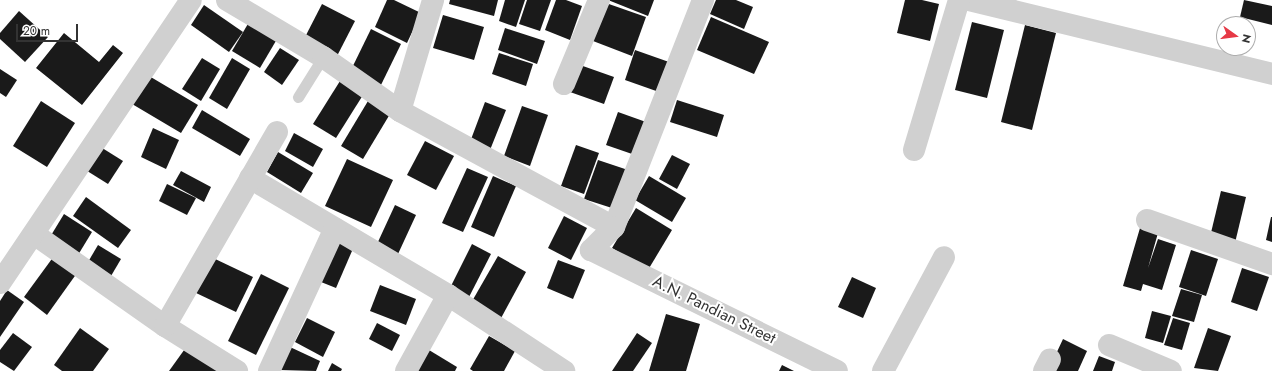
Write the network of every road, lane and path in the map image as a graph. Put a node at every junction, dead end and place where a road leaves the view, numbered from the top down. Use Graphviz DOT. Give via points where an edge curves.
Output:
graph roads {
  1 [pos="191,0"];
  2 [pos="228,0"];
  3 [pos="433,0"];
  4 [pos="599,0"];
  5 [pos="703,0"];
  6 [pos="959,0"];
  7 [pos="969,0"];
  8 [pos="323,57"];
  9 [pos="1272,74"];
  10 [pos="564,84"];
  11 [pos="298,97"];
  12 [pos="400,111"];
  13 [pos="276,132"];
  14 [pos="914,150"];
  15 [pos="250,178"];
  16 [pos="1147,220"];
  17 [pos="614,227"];
  18 [pos="335,228"];
  19 [pos="34,234"];
  20 [pos="944,257"];
  21 [pos="1272,264"];
  22 [pos="0,283"];
  23 [pos="448,294"];
  24 [pos="165,326"];
  25 [pos="1109,345"];
  26 [pos="236,371"];
  27 [pos="269,371"];
  28 [pos="406,371"];
  29 [pos="564,371"];
  30 [pos="837,371"];
  31 [pos="883,371"];
  32 [pos="1171,371"];
  1 -- 19 [label="street"];
  2 -- 8 [label="street"];
  3 -- 12 [label="street"];
  4 -- 10 [label="street"];
  5 -- 17 [label="street"];
  6 -- 14 [label="street"];
  7 -- 9 [label="street"];
  8 -- 11 [label="lane"];
  8 -- 12 [label="street"];
  12 -- 17 [label="street"];
  13 -- 15 [label="street"];
  15 -- 18 [label="street"];
  15 -- 24 [label="street"];
  16 -- 21 [label="street"];
  17 -- 30 [label="street, A.N. Pandian Street" via="591,250"];
  18 -- 23 [label="street"];
  18 -- 27 [label="street"];
  19 -- 22 [label="street"];
  19 -- 24 [label="street"];
  20 -- 31 [label="street"];
  23 -- 28 [label="street"];
  23 -- 29 [label="street"];
  24 -- 26 [label="street"];
  25 -- 32 [label="street"];
}
